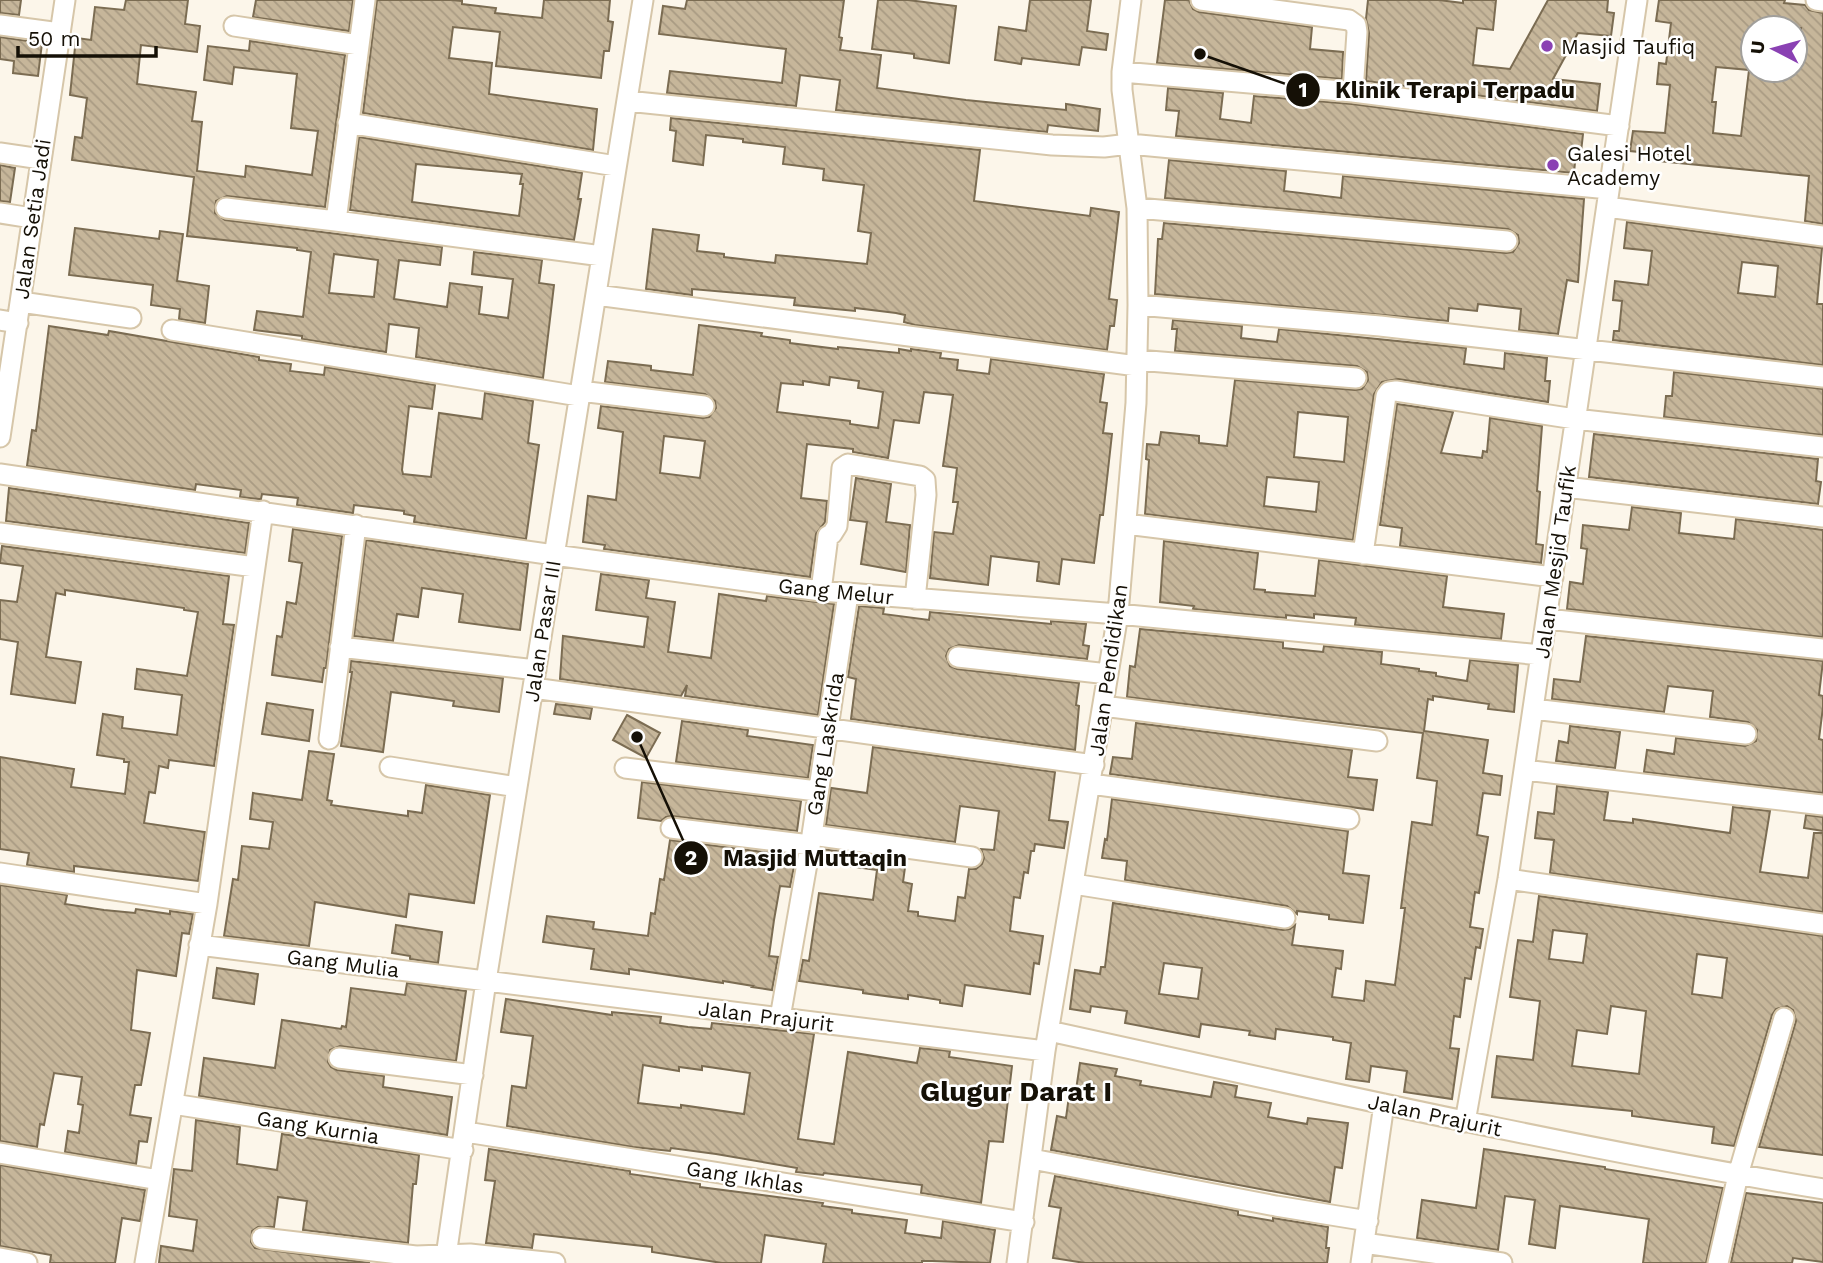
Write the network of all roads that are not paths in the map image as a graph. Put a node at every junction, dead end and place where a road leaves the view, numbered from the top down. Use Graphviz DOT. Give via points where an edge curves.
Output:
graph roads {
  1 [pos="65,0"];
  2 [pos="365,0"];
  3 [pos="643,0"];
  4 [pos="1131,0"];
  5 [pos="1201,0"];
  6 [pos="1637,0"];
  7 [pos="1816,0"];
  8 [pos="1823,1"];
  9 [pos="0,25"];
  10 [pos="234,26"];
  11 [pos="60,33"];
  12 [pos="359,45"];
  13 [pos="1122,72"];
  14 [pos="1353,92"];
  15 [pos="626,101"];
  16 [pos="348,123"];
  17 [pos="1619,126"];
  18 [pos="1129,144"];
  19 [pos="0,153"];
  20 [pos="41,159"];
  21 [pos="616,166"];
  22 [pos="1608,198"];
  23 [pos="226,208"];
  24 [pos="1137,208"];
  25 [pos="0,213"];
  26 [pos="32,218"];
  27 [pos="336,221"];
  28 [pos="1823,236"];
  29 [pos="1507,241"];
  30 [pos="602,256"];
  31 [pos="596,295"];
  32 [pos="21,302"];
  33 [pos="1138,305"];
  34 [pos="131,318"];
  35 [pos="9,321"];
  36 [pos="172,330"];
  37 [pos="1585,351"];
  38 [pos="1137,363"];
  39 [pos="6,369"];
  40 [pos="1823,377"];
  41 [pos="1356,378"];
  42 [pos="580,394"];
  43 [pos="704,405"];
  44 [pos="1575,419"];
  45 [pos="1,430"];
  46 [pos="1823,447"];
  47 [pos="0,474"];
  48 [pos="1565,487"];
  49 [pos="263,511"];
  50 [pos="1823,517"];
  51 [pos="1126,524"];
  52 [pos="356,525"];
  53 [pos="0,533"];
  54 [pos="1363,554"];
  55 [pos="554,555"];
  56 [pos="255,568"];
  57 [pos="1553,577"];
  58 [pos="821,591"];
  59 [pos="848,594"];
  60 [pos="915,599"];
  61 [pos="1118,614"];
  62 [pos="1547,619"];
  63 [pos="340,647"];
  64 [pos="1823,649"];
  65 [pos="1541,655"];
  66 [pos="958,657"];
  67 [pos="1108,674"];
  68 [pos="535,679"];
  69 [pos="1103,706"];
  70 [pos="1533,709"];
  71 [pos="827,729"];
  72 [pos="1746,734"];
  73 [pos="329,739"];
  74 [pos="1377,741"];
  75 [pos="390,767"];
  76 [pos="625,768"];
  77 [pos="1524,770"];
  78 [pos="1092,774"];
  79 [pos="517,787"];
  80 [pos="817,791"];
  81 [pos="1823,805"];
  82 [pos="1349,820"];
  83 [pos="671,828"];
  84 [pos="811,840"];
  85 [pos="972,857"];
  86 [pos="0,873"];
  87 [pos="1508,879"];
  88 [pos="1073,884"];
  89 [pos="207,904"];
  90 [pos="1285,918"];
  91 [pos="1823,924"];
  92 [pos="199,945"];
  93 [pos="486,981"];
  94 [pos="780,1018"];
  95 [pos="1784,1018"];
  96 [pos="1048,1031"];
  97 [pos="1045,1051"];
  98 [pos="339,1058"];
  99 [pos="473,1075"];
  100 [pos="173,1104"];
  101 [pos="1384,1104"];
  102 [pos="1465,1122"];
  103 [pos="464,1141"];
  104 [pos="0,1153"];
  105 [pos="1032,1159"];
  106 [pos="1738,1175"];
  107 [pos="155,1179"];
  108 [pos="1823,1189"];
  109 [pos="1368,1221"];
  110 [pos="1024,1222"];
  111 [pos="262,1238"];
  112 [pos="1364,1243"];
  113 [pos="0,1258"];
  114 [pos="445,1259"];
  115 [pos="27,1263"];
  116 [pos="138,1263"];
  117 [pos="145,1263"];
  118 [pos="555,1263"];
  119 [pos="1017,1263"];
  120 [pos="1361,1263"];
  121 [pos="1502,1263"];
  122 [pos="1718,1263"];
  1 -- 11 [label="street, Jalan Setia Jadi"];
  2 -- 12 [label="street"];
  3 -- 15 [label="street, Jalan Pasar III"];
  4 -- 13 [label="street, Jalan Pendidikan"];
  5 -- 14 [label="street" via="1349,20 1357,32"];
  6 -- 17 [label="street, Jalan Mesjid Taufik"];
  7 -- 8 [label="street"];
  9 -- 11 [label="street"];
  10 -- 12 [label="street"];
  11 -- 20 [label="street, Jalan Setia Jadi"];
  12 -- 16 [label="street"];
  13 -- 14 [label="street"];
  13 -- 18 [label="street, Jalan Pendidikan"];
  14 -- 17 [label="street"];
  15 -- 18 [label="street" via="1052,145 1091,148"];
  15 -- 21 [label="street, Jalan Pasar III"];
  16 -- 21 [label="street"];
  16 -- 27 [label="street"];
  17 -- 22 [label="street, Jalan Mesjid Taufik"];
  18 -- 22 [label="street"];
  18 -- 24 [label="street, Jalan Pendidikan"];
  19 -- 20 [label="street"];
  20 -- 26 [label="street, Jalan Setia Jadi"];
  21 -- 30 [label="street, Jalan Pasar III"];
  22 -- 28 [label="street"];
  22 -- 37 [label="street, Jalan Mesjid Taufik"];
  23 -- 27 [label="street"];
  24 -- 29 [label="street"];
  24 -- 33 [label="street, Jalan Pendidikan"];
  25 -- 26 [label="street"];
  26 -- 32 [label="street, Jalan Setia Jadi"];
  27 -- 30 [label="street"];
  30 -- 31 [label="street, Jalan Pasar III"];
  31 -- 38 [label="street"];
  31 -- 42 [label="street, Jalan Pasar III"];
  32 -- 34 [label="street"];
  32 -- 35 [label="street, Jalan Setia Jadi"];
  33 -- 37 [label="street" via="1380,326"];
  33 -- 38 [label="street, Jalan Pendidikan"];
  35 -- 39 [label="street, Jalan Setia Jadi"];
  36 -- 42 [label="street"];
  37 -- 40 [label="street"];
  37 -- 44 [label="street, Jalan Mesjid Taufik"];
  38 -- 41 [label="street"];
  38 -- 51 [label="street, Jalan Pendidikan"];
  39 -- 45 [label="street, Jalan Setia Jadi"];
  42 -- 43 [label="street"];
  42 -- 55 [label="street, Jalan Pasar III"];
  44 -- 46 [label="street"];
  44 -- 48 [label="street, Jalan Mesjid Taufik"];
  44 -- 54 [label="street" via="1389,392"];
  47 -- 49 [label="street, Gang Melur"];
  48 -- 50 [label="street"];
  48 -- 57 [label="street, Jalan Mesjid Taufik"];
  49 -- 52 [label="street, Gang Melur"];
  49 -- 56 [label="street"];
  51 -- 54 [label="street"];
  51 -- 61 [label="street, Jalan Pendidikan"];
  52 -- 55 [label="street, Gang Melur"];
  52 -- 63 [label="street"];
  53 -- 56 [label="street"];
  54 -- 57 [label="street"];
  55 -- 58 [label="street, Gang Melur"];
  55 -- 68 [label="street, Jalan Pasar III"];
  56 -- 89 [label="street"];
  57 -- 62 [label="street, Jalan Mesjid Taufik"];
  58 -- 59 [label="street, Gang Melur"];
  58 -- 60 [label="street" via="828,536 836,526 841,474 848,464 925,480"];
  59 -- 60 [label="street, Gang Melur"];
  59 -- 71 [label="street, Gang Laskrida"];
  60 -- 61 [label="street, Gang Melur"];
  61 -- 65 [label="street, Gang Melur"];
  61 -- 67 [label="street, Jalan Pendidikan"];
  62 -- 64 [label="street"];
  62 -- 65 [label="street, Jalan Mesjid Taufik"];
  63 -- 68 [label="street"];
  63 -- 73 [label="street"];
  65 -- 70 [label="street, Jalan Mesjid Taufik"];
  66 -- 67 [label="street"];
  67 -- 69 [label="street, Jalan Pendidikan"];
  68 -- 71 [label="street"];
  68 -- 79 [label="street, Jalan Pasar III"];
  69 -- 74 [label="street"];
  69 -- 78 [label="street, Jalan Pendidikan"];
  70 -- 72 [label="street"];
  70 -- 77 [label="street, Jalan Mesjid Taufik"];
  71 -- 78 [label="street"];
  71 -- 80 [label="street, Gang Laskrida"];
  75 -- 79 [label="street"];
  76 -- 80 [label="street"];
  77 -- 81 [label="street"];
  77 -- 87 [label="street, Jalan Mesjid Taufik"];
  78 -- 82 [label="street"];
  78 -- 88 [label="street, Jalan Pendidikan"];
  79 -- 93 [label="street, Jalan Pasar III"];
  80 -- 84 [label="street, Gang Laskrida"];
  83 -- 84 [label="street"];
  84 -- 85 [label="street"];
  84 -- 94 [label="street, Gang Laskrida"];
  86 -- 89 [label="street"];
  87 -- 91 [label="street"];
  87 -- 102 [label="street, Jalan Mesjid Taufik"];
  88 -- 90 [label="street"];
  88 -- 96 [label="street, Jalan Pendidikan"];
  89 -- 92 [label="street"];
  92 -- 93 [label="street, Gang Mulia"];
  92 -- 100 [label="street"];
  93 -- 94 [label="street, Jalan Prajurit"];
  93 -- 99 [label="street, Jalan Pasar III"];
  94 -- 97 [label="street, Jalan Prajurit"];
  95 -- 106 [label="street"];
  96 -- 97 [label="street, Jalan Pendidikan"];
  96 -- 101 [label="street, Jalan Prajurit"];
  97 -- 105 [label="street, Jalan Pendidikan"];
  98 -- 99 [label="street"];
  99 -- 103 [label="street, Jalan Pasar III"];
  100 -- 103 [label="street, Gang Kurnia"];
  100 -- 107 [label="street"];
  101 -- 102 [label="street, Jalan Prajurit"];
  101 -- 109 [label="street"];
  102 -- 106 [label="street, Jalan Prajurit"];
  103 -- 110 [label="street, Gang Ikhlas"];
  103 -- 114 [label="street, Jalan Pasar III"];
  104 -- 107 [label="street"];
  105 -- 109 [label="street"];
  105 -- 110 [label="street, Jalan Pendidikan"];
  106 -- 108 [label="street, Jalan Prajurit"];
  106 -- 122 [label="street"];
  107 -- 116 [label="street"];
  107 -- 117 [label="street"];
  109 -- 112 [label="street"];
  110 -- 119 [label="street, Jalan Pendidikan"];
  111 -- 114 [label="street"];
  112 -- 120 [label="street"];
  112 -- 121 [label="street"];
  113 -- 115 [label="street"];
  114 -- 118 [label="street" via="470,1254"];
}
